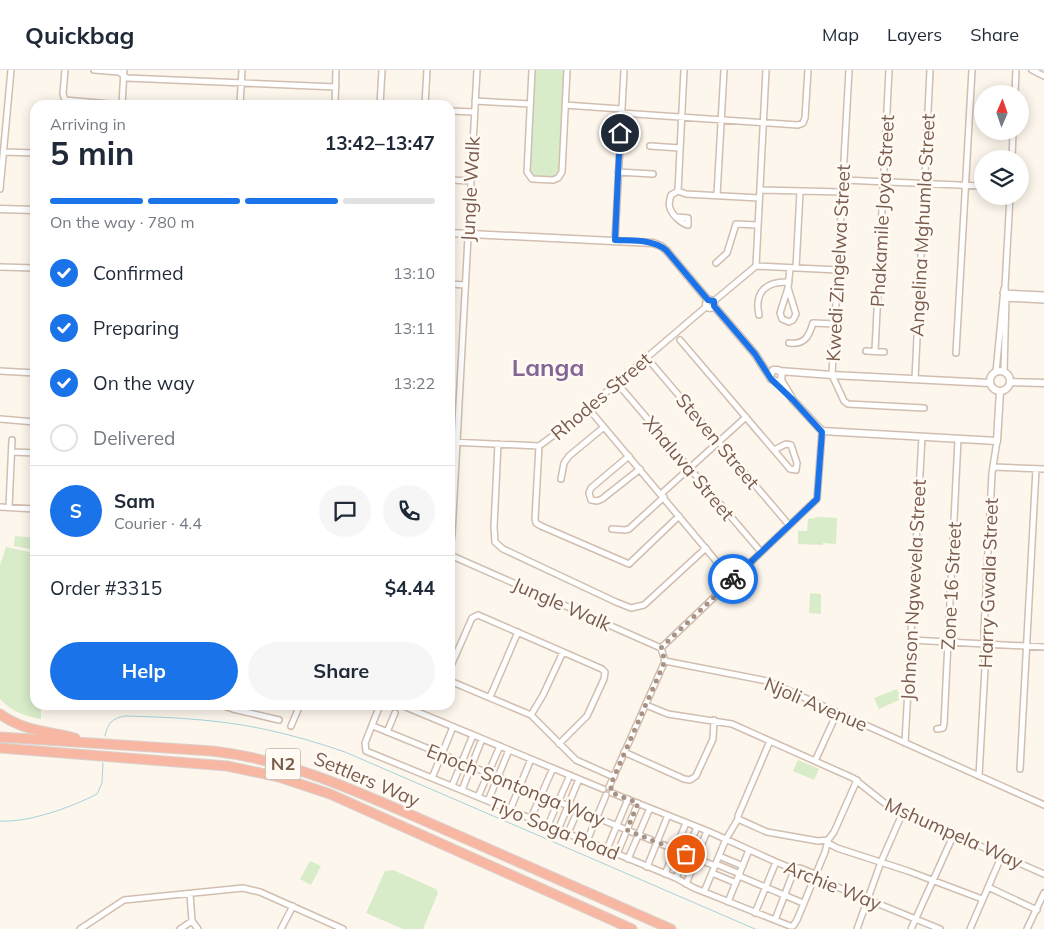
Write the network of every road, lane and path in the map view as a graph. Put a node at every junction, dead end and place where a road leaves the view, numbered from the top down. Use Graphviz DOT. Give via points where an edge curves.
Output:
graph roads {
  1 [pos="11,70"];
  2 [pos="65,70"];
  3 [pos="94,70"];
  4 [pos="242,70"];
  5 [pos="336,70"];
  6 [pos="382,70"];
  7 [pos="427,70"];
  8 [pos="476,70"];
  9 [pos="532,70"];
  10 [pos="567,70"];
  11 [pos="624,70"];
  12 [pos="684,70"];
  13 [pos="724,70"];
  14 [pos="766,70"];
  15 [pos="808,70"];
  16 [pos="848,70"];
  17 [pos="889,70"];
  18 [pos="930,70"];
  19 [pos="972,70"];
  20 [pos="1016,70"];
  21 [pos="1032,70"];
  22 [pos="124,72"];
  23 [pos="1044,76"];
  24 [pos="241,83"];
  25 [pos="1015,85"];
  26 [pos="336,87"];
  27 [pos="64,100"];
  28 [pos="122,100"];
  29 [pos="240,100"];
  30 [pos="335,100"];
  31 [pos="380,100"];
  32 [pos="425,100"];
  33 [pos="475,101"];
  34 [pos="530,104"];
  35 [pos="565,106"];
  36 [pos="0,110"];
  37 [pos="7,111"];
  38 [pos="455,111"];
  39 [pos="621,111"];
  40 [pos="474,112"];
  41 [pos="682,117"];
  42 [pos="721,120"];
  43 [pos="763,123"];
  44 [pos="650,146"];
  45 [pos="680,148"];
  46 [pos="3,152"];
  47 [pos="30,153"];
  48 [pos="618,172"];
  49 [pos="653,174"];
  50 [pos="455,180"];
  51 [pos="843,180"];
  52 [pos="471,181"];
  53 [pos="883,182"];
  54 [pos="924,184"];
  55 [pos="966,186"];
  56 [pos="974,186"];
  57 [pos="0,189"];
  58 [pos="760,190"];
  59 [pos="678,192"];
  60 [pos="800,192"];
  61 [pos="842,192"];
  62 [pos="717,195"];
  63 [pos="759,198"];
  64 [pos="1010,205"];
  65 [pos="0,209"];
  66 [pos="30,210"];
  67 [pos="677,217"];
  68 [pos="758,225"];
  69 [pos="455,233"];
  70 [pos="468,234"];
  71 [pos="615,240"];
  72 [pos="716,263"];
  73 [pos="756,266"];
  74 [pos="0,267"];
  75 [pos="30,268"];
  76 [pos="793,268"];
  77 [pos="838,270"];
  78 [pos="455,284"];
  79 [pos="465,285"];
  80 [pos="789,285"];
  81 [pos="1005,295"];
  82 [pos="1044,295"];
  83 [pos="1044,300"];
  84 [pos="711,303"];
  85 [pos="759,315"];
  86 [pos="835,324"];
  87 [pos="680,340"];
  88 [pos="789,343"];
  89 [pos="866,351"];
  90 [pos="875,351"];
  91 [pos="884,352"];
  92 [pos="956,353"];
  93 [pos="755,354"];
  94 [pos="647,358"];
  95 [pos="0,371"];
  96 [pos="996,372"];
  97 [pos="1004,372"];
  98 [pos="30,373"];
  99 [pos="832,375"];
  100 [pos="779,376"];
  101 [pos="915,379"];
  102 [pos="1010,382"];
  103 [pos="617,383"];
  104 [pos="990,383"];
  105 [pos="1044,383"];
  106 [pos="1000,391"];
  107 [pos="588,408"];
  108 [pos="924,408"];
  109 [pos="746,417"];
  110 [pos="0,420"];
  111 [pos="30,422"];
  112 [pos="604,428"];
  113 [pos="822,432"];
  114 [pos="922,437"];
  115 [pos="958,439"];
  116 [pos="12,440"];
  117 [pos="998,441"];
  118 [pos="457,442"];
  119 [pos="719,442"];
  120 [pos="498,444"];
  121 [pos="539,446"];
  122 [pos="774,450"];
  123 [pos="12,452"];
  124 [pos="30,453"];
  125 [pos="629,456"];
  126 [pos="994,467"];
  127 [pos="689,468"];
  128 [pos="640,469"];
  129 [pos="1036,469"];
  130 [pos="455,470"];
  131 [pos="1044,470"];
  132 [pos="561,479"];
  133 [pos="662,496"];
  134 [pos="0,507"];
  135 [pos="9,507"];
  136 [pos="30,509"];
  137 [pos="679,516"];
  138 [pos="789,525"];
  139 [pos="612,528"];
  140 [pos="706,548"];
  141 [pos="761,552"];
  142 [pos="455,557"];
  143 [pos="732,580"];
  144 [pos="518,632"];
  145 [pos="911,640"];
  146 [pos="948,642"];
  147 [pos="985,644"];
  148 [pos="1027,646"];
  149 [pos="1044,647"];
  150 [pos="661,648"];
  151 [pos="563,652"];
  152 [pos="455,658"];
  153 [pos="665,661"];
  154 [pos="455,683"];
  155 [pos="490,698"];
  156 [pos="646,704"];
  157 [pos="244,710"];
  158 [pos="298,710"];
  159 [pos="378,710"];
  160 [pos="413,710"];
  161 [pos="837,712"];
  162 [pos="394,713"];
  163 [pos="0,714"];
  164 [pos="531,715"];
  165 [pos="280,720"];
  166 [pos="714,720"];
  167 [pos="291,726"];
  168 [pos="373,726"];
  169 [pos="453,726"];
  170 [pos="937,729"];
  171 [pos="387,732"];
  172 [pos="473,735"];
  173 [pos="0,737"];
  174 [pos="482,739"];
  175 [pos="770,741"];
  176 [pos="88,743"];
  177 [pos="905,743"];
  178 [pos="559,744"];
  179 [pos="500,746"];
  180 [pos="0,748"];
  181 [pos="509,750"];
  182 [pos="624,752"];
  183 [pos="442,754"];
  184 [pos="530,759"];
  185 [pos="815,761"];
  186 [pos="461,762"];
  187 [pos="471,766"];
  188 [pos="553,768"];
  189 [pos="1020,768"];
  190 [pos="488,773"];
  191 [pos="570,775"];
  192 [pos="979,776"];
  193 [pos="498,777"];
  194 [pos="614,777"];
  195 [pos="432,778"];
  196 [pos="579,779"];
  197 [pos="857,780"];
  198 [pos="452,786"];
  199 [pos="519,786"];
  200 [pos="610,786"];
  201 [pos="462,790"];
  202 [pos="603,790"];
  203 [pos="612,793"];
  204 [pos="541,795"];
  205 [pos="606,796"];
  206 [pos="478,797"];
  207 [pos="628,799"];
  208 [pos="488,801"];
  209 [pos="558,802"];
  210 [pos="638,803"];
  211 [pos="1044,805"];
  212 [pos="568,806"];
  213 [pos="650,808"];
  214 [pos="510,810"];
  215 [pos="578,810"];
  216 [pos="903,812"];
  217 [pos="668,815"];
  218 [pos="531,818"];
  219 [pos="597,818"];
  220 [pos="738,819"];
  221 [pos="686,823"];
  222 [pos="548,825"];
  223 [pos="616,826"];
  224 [pos="697,827"];
  225 [pos="558,830"];
  226 [pos="627,830"];
  227 [pos="707,831"];
  228 [pos="568,834"];
  229 [pos="954,834"];
  230 [pos="639,835"];
  231 [pos="726,839"];
  232 [pos="587,841"];
  233 [pos="828,841"];
  234 [pos="657,842"];
  235 [pos="607,850"];
  236 [pos="675,850"];
  237 [pos="749,850"];
  238 [pos="617,854"];
  239 [pos="686,854"];
  240 [pos="1002,855"];
  241 [pos="719,856"];
  242 [pos="696,858"];
  243 [pos="628,859"];
  244 [pos="776,862"];
  245 [pos="881,862"];
  246 [pos="715,865"];
  247 [pos="743,866"];
  248 [pos="647,867"];
  249 [pos="794,870"];
  250 [pos="712,873"];
  251 [pos="665,874"];
  252 [pos="1044,874"];
  253 [pos="739,875"];
  254 [pos="814,876"];
  255 [pos="676,878"];
  256 [pos="934,878"];
  257 [pos="736,883"];
  258 [pos="686,884"];
  259 [pos="765,887"];
  260 [pos="988,887"];
  261 [pos="704,892"];
  262 [pos="1044,892"];
  263 [pos="190,894"];
  264 [pos="785,896"];
  265 [pos="867,899"];
  266 [pos="982,899"];
  267 [pos="728,902"];
  268 [pos="803,903"];
  269 [pos="293,906"];
  270 [pos="1040,908"];
  271 [pos="755,912"];
  272 [pos="916,919"];
  273 [pos="192,920"];
  274 [pos="774,920"];
  275 [pos="80,929"];
  276 [pos="180,929"];
  277 [pos="198,929"];
  278 [pos="281,929"];
  279 [pos="343,929"];
  280 [pos="632,929"];
  281 [pos="671,929"];
  282 [pos="857,929"];
  283 [pos="911,929"];
  284 [pos="940,929"];
  285 [pos="970,929"];
  286 [pos="1027,929"];
  1 -- 37 [label="street"];
  2 -- 27 [label="street"];
  3 -- 22 [label="street"];
  4 -- 24 [label="street"];
  5 -- 26 [label="street"];
  6 -- 31 [label="street"];
  7 -- 32 [label="street"];
  8 -- 33 [label="street, Jungle Walk"];
  9 -- 34 [label="street"];
  10 -- 35 [label="street"];
  11 -- 39 [label="street"];
  12 -- 41 [label="street"];
  13 -- 42 [label="street"];
  14 -- 43 [label="street"];
  15 -- 43 [label="street" via="803,124"];
  16 -- 51 [label="street, Kwedi Zingelwa Street"];
  17 -- 53 [label="street, Phakamile Joya Street"];
  18 -- 54 [label="street, Angelina Mghumla Street"];
  19 -- 55 [label="street"];
  20 -- 25 [label="street"];
  21 -- 23 [label="street"];
  22 -- 24 [label="street" via="127,78"];
  22 -- 28 [label="street"];
  24 -- 26 [label="street"];
  24 -- 29 [label="street"];
  26 -- 30 [label="street"];
  33 -- 34 [label="street"];
  33 -- 40 [label="street, Jungle Walk"];
  34 -- 35 [label="street" via="527,172 531,178 546,180 557,179 562,172"];
  35 -- 39 [label="street"];
  36 -- 37 [label="street"];
  37 -- 46 [label="street"];
  38 -- 40 [label="street"];
  39 -- 41 [label="street"];
  39 -- 48 [label="street"];
  40 -- 52 [label="street, Jungle Walk"];
  41 -- 42 [label="street"];
  41 -- 45 [label="street"];
  42 -- 43 [label="street"];
  42 -- 62 [label="street"];
  43 -- 58 [label="street"];
  44 -- 45 [label="street"];
  45 -- 59 [label="street"];
  46 -- 47 [label="street"];
  46 -- 57 [label="street"];
  48 -- 49 [label="street"];
  48 -- 71 [label="street"];
  50 -- 52 [label="street"];
  51 -- 53 [label="street"];
  51 -- 61 [label="street, Kwedi Zingelwa Street"];
  52 -- 70 [label="street, Jungle Walk"];
  53 -- 54 [label="street"];
  53 -- 90 [label="street, Phakamile Joya Street"];
  54 -- 55 [label="street"];
  54 -- 101 [label="street, Angelina Mghumla Street"];
  55 -- 56 [label="street"];
  55 -- 92 [label="street"];
  58 -- 60 [label="street"];
  58 -- 63 [label="street"];
  59 -- 62 [label="street"];
  59 -- 67 [label="street" via="671,194 669,204"];
  60 -- 61 [label="street"];
  60 -- 76 [label="street"];
  61 -- 77 [label="street, Kwedi Zingelwa Street"];
  62 -- 63 [label="street"];
  63 -- 68 [label="street"];
  64 -- 81 [label="street"];
  65 -- 66 [label="street"];
  68 -- 72 [label="street" via="736,224 727,253"];
  68 -- 73 [label="street"];
  69 -- 70 [label="street"];
  70 -- 71 [label="street"];
  70 -- 79 [label="street, Jungle Walk"];
  71 -- 84 [label="street" via="661,246"];
  73 -- 76 [label="street"];
  73 -- 84 [label="street, Rhodes Street"];
  74 -- 75 [label="street"];
  76 -- 77 [label="street"];
  76 -- 80 [label="street"];
  77 -- 86 [label="street, Kwedi Zingelwa Street"];
  78 -- 79 [label="street"];
  79 -- 118 [label="street, Jungle Walk"];
  80 -- 80 [label="street" via="796,314 794,320 787,322 780,313"];
  80 -- 85 [label="street" via="775,282 767,286 757,302"];
  81 -- 82 [label="street"];
  81 -- 83 [label="street"];
  81 -- 96 [label="street"];
  81 -- 97 [label="street"];
  84 -- 93 [label="street"];
  84 -- 94 [label="street, Rhodes Street"];
  86 -- 88 [label="street" via="813,322 805,340"];
  86 -- 99 [label="street, Kwedi Zingelwa Street"];
  87 -- 109 [label="street"];
  89 -- 90 [label="street"];
  90 -- 91 [label="street"];
  93 -- 100 [label="street"];
  93 -- 100 [label="street" via="770,376"];
  94 -- 103 [label="street, Rhodes Street"];
  94 -- 119 [label="street, Steven Street"];
  95 -- 98 [label="street"];
  96 -- 97 [label="street"];
  96 -- 104 [label="street" via="990,377"];
  97 -- 102 [label="street"];
  99 -- 100 [label="street"];
  99 -- 101 [label="street"];
  99 -- 108 [label="street, Kwedi Zingelwa Street" via="848,404"];
  100 -- 113 [label="street" via="793,400"];
  101 -- 104 [label="street"];
  102 -- 105 [label="street"];
  102 -- 106 [label="street"];
  103 -- 107 [label="street, Rhodes Street"];
  103 -- 127 [label="street, Xhaluva Street"];
  104 -- 106 [label="street"];
  106 -- 117 [label="street, Harry Gwala Street"];
  107 -- 112 [label="street"];
  107 -- 121 [label="street, Rhodes Street"];
  109 -- 119 [label="street"];
  109 -- 122 [label="street"];
  110 -- 111 [label="street"];
  112 -- 125 [label="street"];
  112 -- 132 [label="street" via="569,456 564,462"];
  113 -- 114 [label="street"];
  113 -- 138 [label="street" via="818,497"];
  114 -- 115 [label="street"];
  114 -- 145 [label="street, Johnson Ngwevela Street"];
  115 -- 117 [label="street"];
  115 -- 146 [label="street, Zone 16 Street"];
  116 -- 123 [label="street"];
  117 -- 126 [label="street, Harry Gwala Street"];
  118 -- 120 [label="street, Rhodes Street"];
  118 -- 130 [label="street, Jungle Walk"];
  119 -- 127 [label="street"];
  119 -- 138 [label="street, Steven Street"];
  120 -- 121 [label="street, Rhodes Street"];
  120 -- 140 [label="street" via="494,527 495,542 503,549 634,608 647,603"];
  121 -- 137 [label="street" via="536,523 541,526 629,564"];
  122 -- 122 [label="street" via="790,469 796,470 791,445"];
  123 -- 124 [label="street"];
  123 -- 135 [label="street"];
  125 -- 128 [label="street"];
  125 -- 128 [label="street" via="591,488 591,500 602,499"];
  126 -- 129 [label="street"];
  126 -- 147 [label="street, Harry Gwala Street"];
  127 -- 133 [label="street"];
  127 -- 141 [label="street, Xhaluva Street"];
  128 -- 133 [label="street"];
  129 -- 131 [label="street"];
  129 -- 148 [label="street"];
  133 -- 137 [label="street"];
  133 -- 139 [label="street" via="629,529"];
  134 -- 135 [label="street"];
  135 -- 136 [label="street"];
  137 -- 140 [label="street"];
  138 -- 141 [label="street"];
  140 -- 143 [label="street"];
  141 -- 143 [label="street"];
  142 -- 150 [label="street, Jungle Walk"];
  143 -- 150 [label="street"];
  144 -- 151 [label="street"];
  144 -- 152 [label="street" via="480,615 475,616"];
  144 -- 155 [label="street"];
  145 -- 146 [label="street"];
  145 -- 177 [label="street, Johnson Ngwevela Street"];
  146 -- 147 [label="street"];
  146 -- 170 [label="street, Zone 16 Street" via="944,724 943,728"];
  147 -- 148 [label="street"];
  147 -- 192 [label="street, Harry Gwala Street"];
  148 -- 149 [label="street"];
  148 -- 189 [label="street"];
  150 -- 153 [label="street"];
  151 -- 164 [label="street"];
  151 -- 178 [label="street" via="601,669 605,674 587,716"];
  153 -- 156 [label="street"];
  153 -- 161 [label="street, Njoli Avenue" via="767,681"];
  154 -- 155 [label="street"];
  155 -- 164 [label="street"];
  156 -- 166 [label="street, Mshumpela Way" via="668,714"];
  156 -- 182 [label="street"];
  157 -- 165 [label="street"];
  158 -- 167 [label="street"];
  159 -- 168 [label="street, Tiyo Soga Road"];
  160 -- 169 [label="street"];
  161 -- 177 [label="street, Njoli Avenue"];
  161 -- 185 [label="street"];
  162 -- 171 [label="street"];
  163 -- 176 [label="highway" via="24,728"];
  164 -- 178 [label="street"];
  166 -- 175 [label="street, Mshumpela Way" via="732,724"];
  166 -- 182 [label="street" via="712,738 696,776 690,780"];
  168 -- 171 [label="street, Enoch Sontonga Way"];
  168 -- 195 [label="street, Tiyo Soga Road" via="364,746 366,751"];
  169 -- 172 [label="street"];
  169 -- 183 [label="street"];
  171 -- 183 [label="street, Enoch Sontonga Way"];
  172 -- 174 [label="street"];
  172 -- 186 [label="street"];
  173 -- 176 [label="highway, Settlers Way / N2"];
  174 -- 179 [label="street"];
  174 -- 187 [label="street"];
  175 -- 185 [label="street, Mshumpela Way"];
  175 -- 220 [label="street"];
  176 -- 281 [label="highway, Settlers Way / N2" via="235,753 284,764 346,786"];
  177 -- 192 [label="street, Njoli Avenue"];
  178 -- 194 [label="street" via="579,762"];
  179 -- 181 [label="street"];
  179 -- 190 [label="street"];
  180 -- 280 [label="highway, Settlers Way / N2" via="227,766 294,781 330,794"];
  181 -- 184 [label="street"];
  181 -- 193 [label="street"];
  182 -- 194 [label="street"];
  183 -- 186 [label="street, Enoch Sontonga Way"];
  183 -- 195 [label="street"];
  184 -- 188 [label="street"];
  184 -- 199 [label="street"];
  185 -- 197 [label="street, Mshumpela Way"];
  186 -- 187 [label="street, Enoch Sontonga Way"];
  186 -- 198 [label="street"];
  187 -- 190 [label="street, Enoch Sontonga Way"];
  187 -- 201 [label="street"];
  188 -- 191 [label="street"];
  188 -- 204 [label="street"];
  190 -- 193 [label="street, Enoch Sontonga Way"];
  190 -- 206 [label="street"];
  191 -- 196 [label="street"];
  191 -- 209 [label="street"];
  192 -- 211 [label="street, Njoli Avenue"];
  193 -- 199 [label="street, Enoch Sontonga Way"];
  193 -- 208 [label="street"];
  194 -- 200 [label="street"];
  195 -- 198 [label="street, Tiyo Soga Road"];
  196 -- 202 [label="street"];
  196 -- 212 [label="street"];
  197 -- 216 [label="street, Mshumpela Way" via="881,801"];
  197 -- 233 [label="street"];
  198 -- 201 [label="street, Tiyo Soga Road"];
  199 -- 204 [label="street, Enoch Sontonga Way"];
  199 -- 214 [label="street"];
  200 -- 202 [label="street"];
  200 -- 203 [label="street"];
  201 -- 206 [label="street, Tiyo Soga Road"];
  202 -- 205 [label="street"];
  203 -- 205 [label="street"];
  203 -- 207 [label="street, Archie Way"];
  204 -- 209 [label="street, Enoch Sontonga Way"];
  204 -- 218 [label="street"];
  205 -- 219 [label="street"];
  206 -- 208 [label="street, Tiyo Soga Road"];
  207 -- 210 [label="street, Archie Way"];
  207 -- 223 [label="street"];
  208 -- 214 [label="street, Tiyo Soga Road"];
  209 -- 212 [label="street, Enoch Sontonga Way"];
  209 -- 222 [label="street"];
  210 -- 213 [label="street, Archie Way"];
  210 -- 226 [label="street"];
  212 -- 215 [label="street, Enoch Sontonga Way"];
  212 -- 225 [label="street"];
  213 -- 217 [label="street, Archie Way"];
  213 -- 230 [label="street"];
  214 -- 218 [label="street, Tiyo Soga Road"];
  215 -- 219 [label="street, Enoch Sontonga Way"];
  215 -- 228 [label="street"];
  216 -- 229 [label="street, Mshumpela Way"];
  216 -- 245 [label="street"];
  217 -- 221 [label="street, Archie Way"];
  217 -- 234 [label="street"];
  218 -- 222 [label="street, Tiyo Soga Road"];
  219 -- 223 [label="street, Enoch Sontonga Way"];
  219 -- 232 [label="street"];
  220 -- 231 [label="street"];
  220 -- 233 [label="street" via="767,832"];
  221 -- 224 [label="street, Archie Way"];
  221 -- 236 [label="street"];
  222 -- 225 [label="street, Tiyo Soga Road"];
  223 -- 226 [label="street, Enoch Sontonga Way"];
  223 -- 235 [label="street"];
  224 -- 227 [label="street, Archie Way"];
  224 -- 239 [label="street"];
  225 -- 228 [label="street, Tiyo Soga Road"];
  226 -- 230 [label="street, Enoch Sontonga Way"];
  226 -- 238 [label="street"];
  227 -- 231 [label="street, Archie Way"];
  227 -- 242 [label="street"];
  228 -- 232 [label="street, Tiyo Soga Road"];
  229 -- 240 [label="street, Mshumpela Way"];
  229 -- 256 [label="street"];
  230 -- 234 [label="street, Enoch Sontonga Way"];
  230 -- 243 [label="street"];
  231 -- 237 [label="street, Archie Way"];
  231 -- 241 [label="street"];
  232 -- 235 [label="street, Tiyo Soga Road"];
  233 -- 245 [label="street" via="838,848"];
  233 -- 254 [label="street"];
  234 -- 236 [label="street, Enoch Sontonga Way"];
  234 -- 248 [label="street"];
  235 -- 238 [label="street, Tiyo Soga Road"];
  236 -- 239 [label="street, Enoch Sontonga Way"];
  236 -- 251 [label="street"];
  237 -- 244 [label="street, Archie Way"];
  237 -- 247 [label="street"];
  238 -- 243 [label="street, Tiyo Soga Road"];
  239 -- 242 [label="street, Enoch Sontonga Way"];
  239 -- 255 [label="street"];
  240 -- 252 [label="street, Mshumpela Way"];
  240 -- 260 [label="street"];
  241 -- 246 [label="street"];
  241 -- 247 [label="street"];
  242 -- 246 [label="street, Enoch Sontonga Way"];
  242 -- 258 [label="street"];
  243 -- 248 [label="street, Tiyo Soga Road"];
  244 -- 249 [label="street, Archie Way"];
  244 -- 259 [label="street"];
  245 -- 256 [label="street"];
  245 -- 265 [label="street"];
  246 -- 250 [label="street"];
  246 -- 253 [label="street, Enoch Sontonga Way"];
  247 -- 253 [label="street"];
  248 -- 251 [label="street, Tiyo Soga Road"];
  249 -- 254 [label="street, Archie Way"];
  249 -- 264 [label="street"];
  250 -- 257 [label="street"];
  250 -- 261 [label="street"];
  251 -- 255 [label="street, Tiyo Soga Road"];
  253 -- 257 [label="street"];
  253 -- 259 [label="street, Enoch Sontonga Way"];
  254 -- 265 [label="street, Archie Way"];
  254 -- 268 [label="street"];
  255 -- 258 [label="street, Tiyo Soga Road"];
  256 -- 266 [label="street"];
  256 -- 272 [label="street"];
  257 -- 267 [label="street"];
  258 -- 261 [label="street, Tiyo Soga Road"];
  259 -- 264 [label="street, Enoch Sontonga Way"];
  259 -- 271 [label="street"];
  260 -- 266 [label="street"];
  260 -- 270 [label="street"];
  261 -- 267 [label="street, Tiyo Soga Road"];
  262 -- 270 [label="street"];
  263 -- 269 [label="street" via="248,889"];
  263 -- 273 [label="street"];
  263 -- 275 [label="street" via="124,900"];
  264 -- 268 [label="street, Enoch Sontonga Way"];
  264 -- 274 [label="street"];
  265 -- 272 [label="street, Archie Way"];
  265 -- 282 [label="street"];
  266 -- 285 [label="street"];
  267 -- 271 [label="street, Tiyo Soga Road"];
  268 -- 274 [label="street, Tiyo Soga Road" via="794,925"];
  269 -- 278 [label="street"];
  269 -- 279 [label="street"];
  270 -- 286 [label="street"];
  271 -- 274 [label="street, Tiyo Soga Road"];
  272 -- 283 [label="street"];
  272 -- 284 [label="street, Archie Way"];
  273 -- 276 [label="street"];
  273 -- 277 [label="street"];
}
